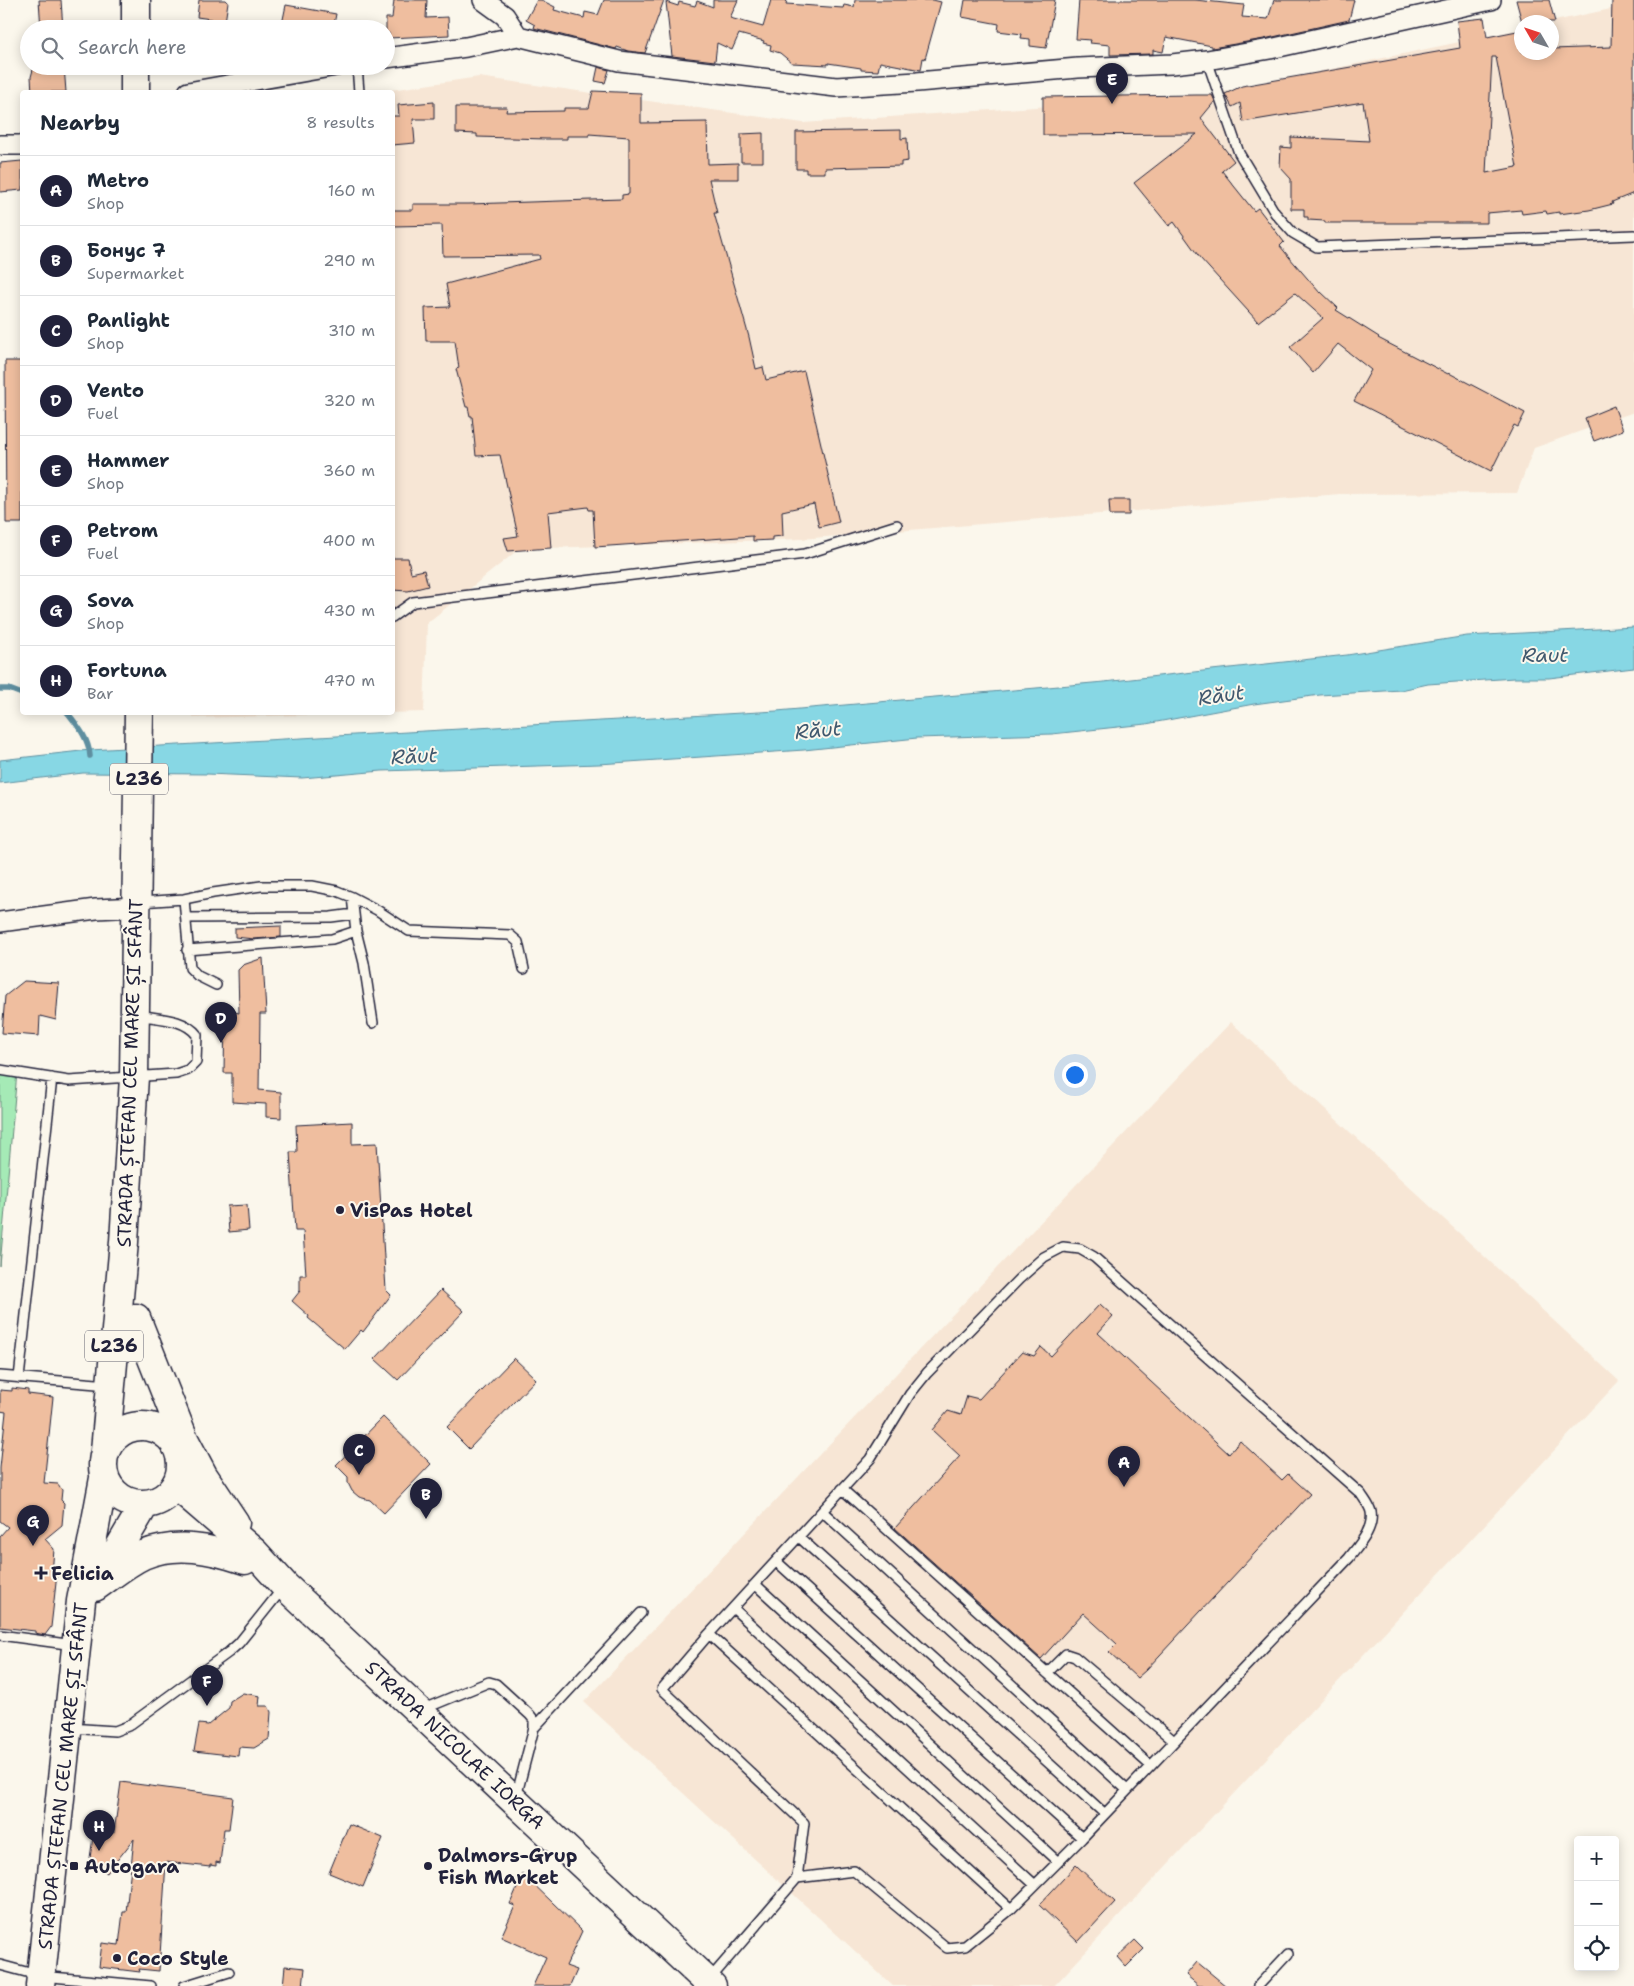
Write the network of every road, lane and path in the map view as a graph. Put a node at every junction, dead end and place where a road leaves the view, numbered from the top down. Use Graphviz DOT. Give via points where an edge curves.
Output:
graph roads {
  1 [pos="136,0"];
  2 [pos="483,0"];
  3 [pos="1491,0"];
  4 [pos="136,20"];
  5 [pos="518,36"];
  6 [pos="395,57"];
  7 [pos="1206,60"];
  8 [pos="135,75"];
  9 [pos="285,75"];
  10 [pos="358,75"];
  11 [pos="135,90"];
  12 [pos="199,90"];
  13 [pos="360,90"];
  14 [pos="0,145"];
  15 [pos="20,145"];
  16 [pos="1634,235"];
  17 [pos="896,525"];
  18 [pos="395,615"];
  19 [pos="140,715"];
  20 [pos="352,897"];
  21 [pos="184,900"];
  22 [pos="137,905"];
  23 [pos="354,914"];
  24 [pos="186,918"];
  25 [pos="0,922"];
  26 [pos="356,931"];
  27 [pos="188,950"];
  28 [pos="524,969"];
  29 [pos="216,985"];
  30 [pos="135,1015"];
  31 [pos="373,1023"];
  32 [pos="0,1070"];
  33 [pos="134,1077"];
  34 [pos="52,1078"];
  35 [pos="124,1242"];
  36 [pos="136,1318"];
  37 [pos="0,1376"];
  38 [pos="19,1378"];
  39 [pos="110,1385"];
  40 [pos="168,1436"];
  41 [pos="105,1450"];
  42 [pos="104,1478"];
  43 [pos="842,1489"];
  44 [pos="163,1495"];
  45 [pos="822,1511"];
  46 [pos="799,1537"];
  47 [pos="249,1556"];
  48 [pos="777,1562"];
  49 [pos="756,1585"];
  50 [pos="285,1586"];
  51 [pos="88,1594"];
  52 [pos="732,1608"];
  53 [pos="641,1613"];
  54 [pos="709,1634"];
  55 [pos="0,1636"];
  56 [pos="77,1646"];
  57 [pos="1048,1673"];
  58 [pos="418,1711"];
  59 [pos="68,1728"];
  60 [pos="534,1728"];
  61 [pos="1174,1741"];
  62 [pos="1151,1766"];
  63 [pos="1127,1790"];
  64 [pos="515,1801"];
  65 [pos="1105,1814"];
  66 [pos="1082,1838"];
  67 [pos="1058,1862"];
  68 [pos="797,1878"];
  69 [pos="1035,1885"];
  70 [pos="1011,1909"];
  71 [pos="1288,1954"];
  72 [pos="0,1965"];
  73 [pos="229,1972"];
  74 [pos="40,1981"];
  75 [pos="710,1984"];
  76 [pos="151,1986"];
  77 [pos="184,1986"];
  78 [pos="1258,1986"];
  1 -- 4 [label="main road"];
  2 -- 5 [label="street" via="505,16"];
  3 -- 7 [label="street"];
  5 -- 6 [label="street"];
  5 -- 7 [label="street" via="619,61 836,87"];
  7 -- 16 [label="lane" via="1243,160 1275,213 1293,233 1317,247"];
  8 -- 11 [label="main road"];
  9 -- 12 [label="street"];
  10 -- 13 [label="lane"];
  14 -- 15 [label="street"];
  17 -- 18 [label="lane" via="805,554 413,602"];
  19 -- 22 [label="main road, STRADA ȘTEFAN CEL MARE ȘI SFÂNT / L236"];
  20 -- 21 [label="lane" via="337,890 312,886 261,886"];
  20 -- 23 [label="lane"];
  20 -- 28 [label="lane" via="409,930 510,935 518,942"];
  21 -- 22 [label="lane"];
  21 -- 24 [label="lane"];
  22 -- 25 [label="street"];
  22 -- 30 [label="main road, STRADA ȘTEFAN CEL MARE ȘI SFÂNT"];
  23 -- 24 [label="lane"];
  23 -- 26 [label="lane"];
  24 -- 27 [label="lane"];
  26 -- 27 [label="lane" via="332,939"];
  26 -- 31 [label="lane"];
  27 -- 29 [label="lane" via="190,968"];
  30 -- 33 [label="main road, STRADA ȘTEFAN CEL MARE ȘI SFÂNT"];
  30 -- 33 [label="lane" via="183,1023 197,1035 196,1062 188,1070"];
  32 -- 34 [label="lane"];
  33 -- 34 [label="lane" via="69,1081"];
  33 -- 35 [label="main road, STRADA ȘTEFAN CEL MARE ȘI SFÂNT"];
  34 -- 38 [label="lane"];
  35 -- 36 [label="main road, L236"];
  35 -- 39 [label="main road, STRADA ȘTEFAN CEL MARE ȘI SFÂNT / L236"];
  36 -- 40 [label="main road, L236"];
  36 -- 47 [label="main road" via="184,1439"];
  37 -- 38 [label="lane"];
  38 -- 39 [label="lane"];
  39 -- 41 [label="main road, STRADA ȘTEFAN CEL MARE ȘI SFÂNT / L236"];
  40 -- 41 [label="main road" via="145,1425 132,1426 111,1439"];
  40 -- 44 [label="main road, L236" via="176,1446 180,1471"];
  41 -- 42 [label="main road, L236"];
  42 -- 44 [label="main road" via="113,1492 128,1502"];
  42 -- 51 [label="main road, STRADA ȘTEFAN CEL MARE ȘI SFÂNT"];
  43 -- 45 [label="lane"];
  43 -- 57 [label="lane"];
  43 -- 61 [label="lane" via="870,1459 910,1394 927,1373 1019,1279 1044,1257 1063,1247 1080,1249 1094,1257 1361,1494 1371,1510 1371,1525 1349,1558"];
  44 -- 47 [label="main road, STRADA NICOLAE IORGA"];
  44 -- 51 [label="main road"];
  45 -- 46 [label="lane"];
  45 -- 63 [label="lane"];
  46 -- 48 [label="lane"];
  46 -- 65 [label="lane"];
  47 -- 50 [label="main road, STRADA NICOLAE IORGA"];
  47 -- 51 [label="main road" via="201,1547 165,1549 126,1564"];
  48 -- 49 [label="lane"];
  48 -- 66 [label="lane"];
  49 -- 52 [label="lane"];
  49 -- 67 [label="lane"];
  50 -- 58 [label="main road, STRADA NICOLAE IORGA"];
  50 -- 59 [label="lane" via="229,1652 128,1726 115,1731"];
  51 -- 56 [label="main road, STRADA ȘTEFAN CEL MARE ȘI SFÂNT"];
  52 -- 54 [label="lane"];
  52 -- 69 [label="lane"];
  53 -- 60 [label="lane"];
  54 -- 68 [label="lane" via="662,1689 804,1823"];
  54 -- 70 [label="lane"];
  55 -- 56 [label="lane"];
  56 -- 59 [label="main road, STRADA ȘTEFAN CEL MARE ȘI SFÂNT"];
  57 -- 61 [label="lane" via="1066,1654 1075,1657"];
  57 -- 62 [label="lane"];
  58 -- 60 [label="lane" via="489,1682 496,1684 530,1715"];
  58 -- 64 [label="main road, STRADA NICOLAE IORGA"];
  59 -- 74 [label="main road, STRADA ȘTEFAN CEL MARE ȘI SFÂNT"];
  60 -- 64 [label="lane"];
  61 -- 62 [label="lane"];
  62 -- 63 [label="lane"];
  63 -- 65 [label="lane"];
  64 -- 75 [label="main road, STRADA NICOLAE IORGA"];
  65 -- 66 [label="lane"];
  66 -- 67 [label="lane"];
  67 -- 69 [label="lane"];
  68 -- 70 [label="lane" via="854,1871 946,1948 965,1946"];
  68 -- 75 [label="lane"];
  69 -- 70 [label="lane"];
  71 -- 78 [label="lane"];
  72 -- 74 [label="lane"];
  73 -- 77 [label="lane"];
  74 -- 76 [label="lane"];
}
